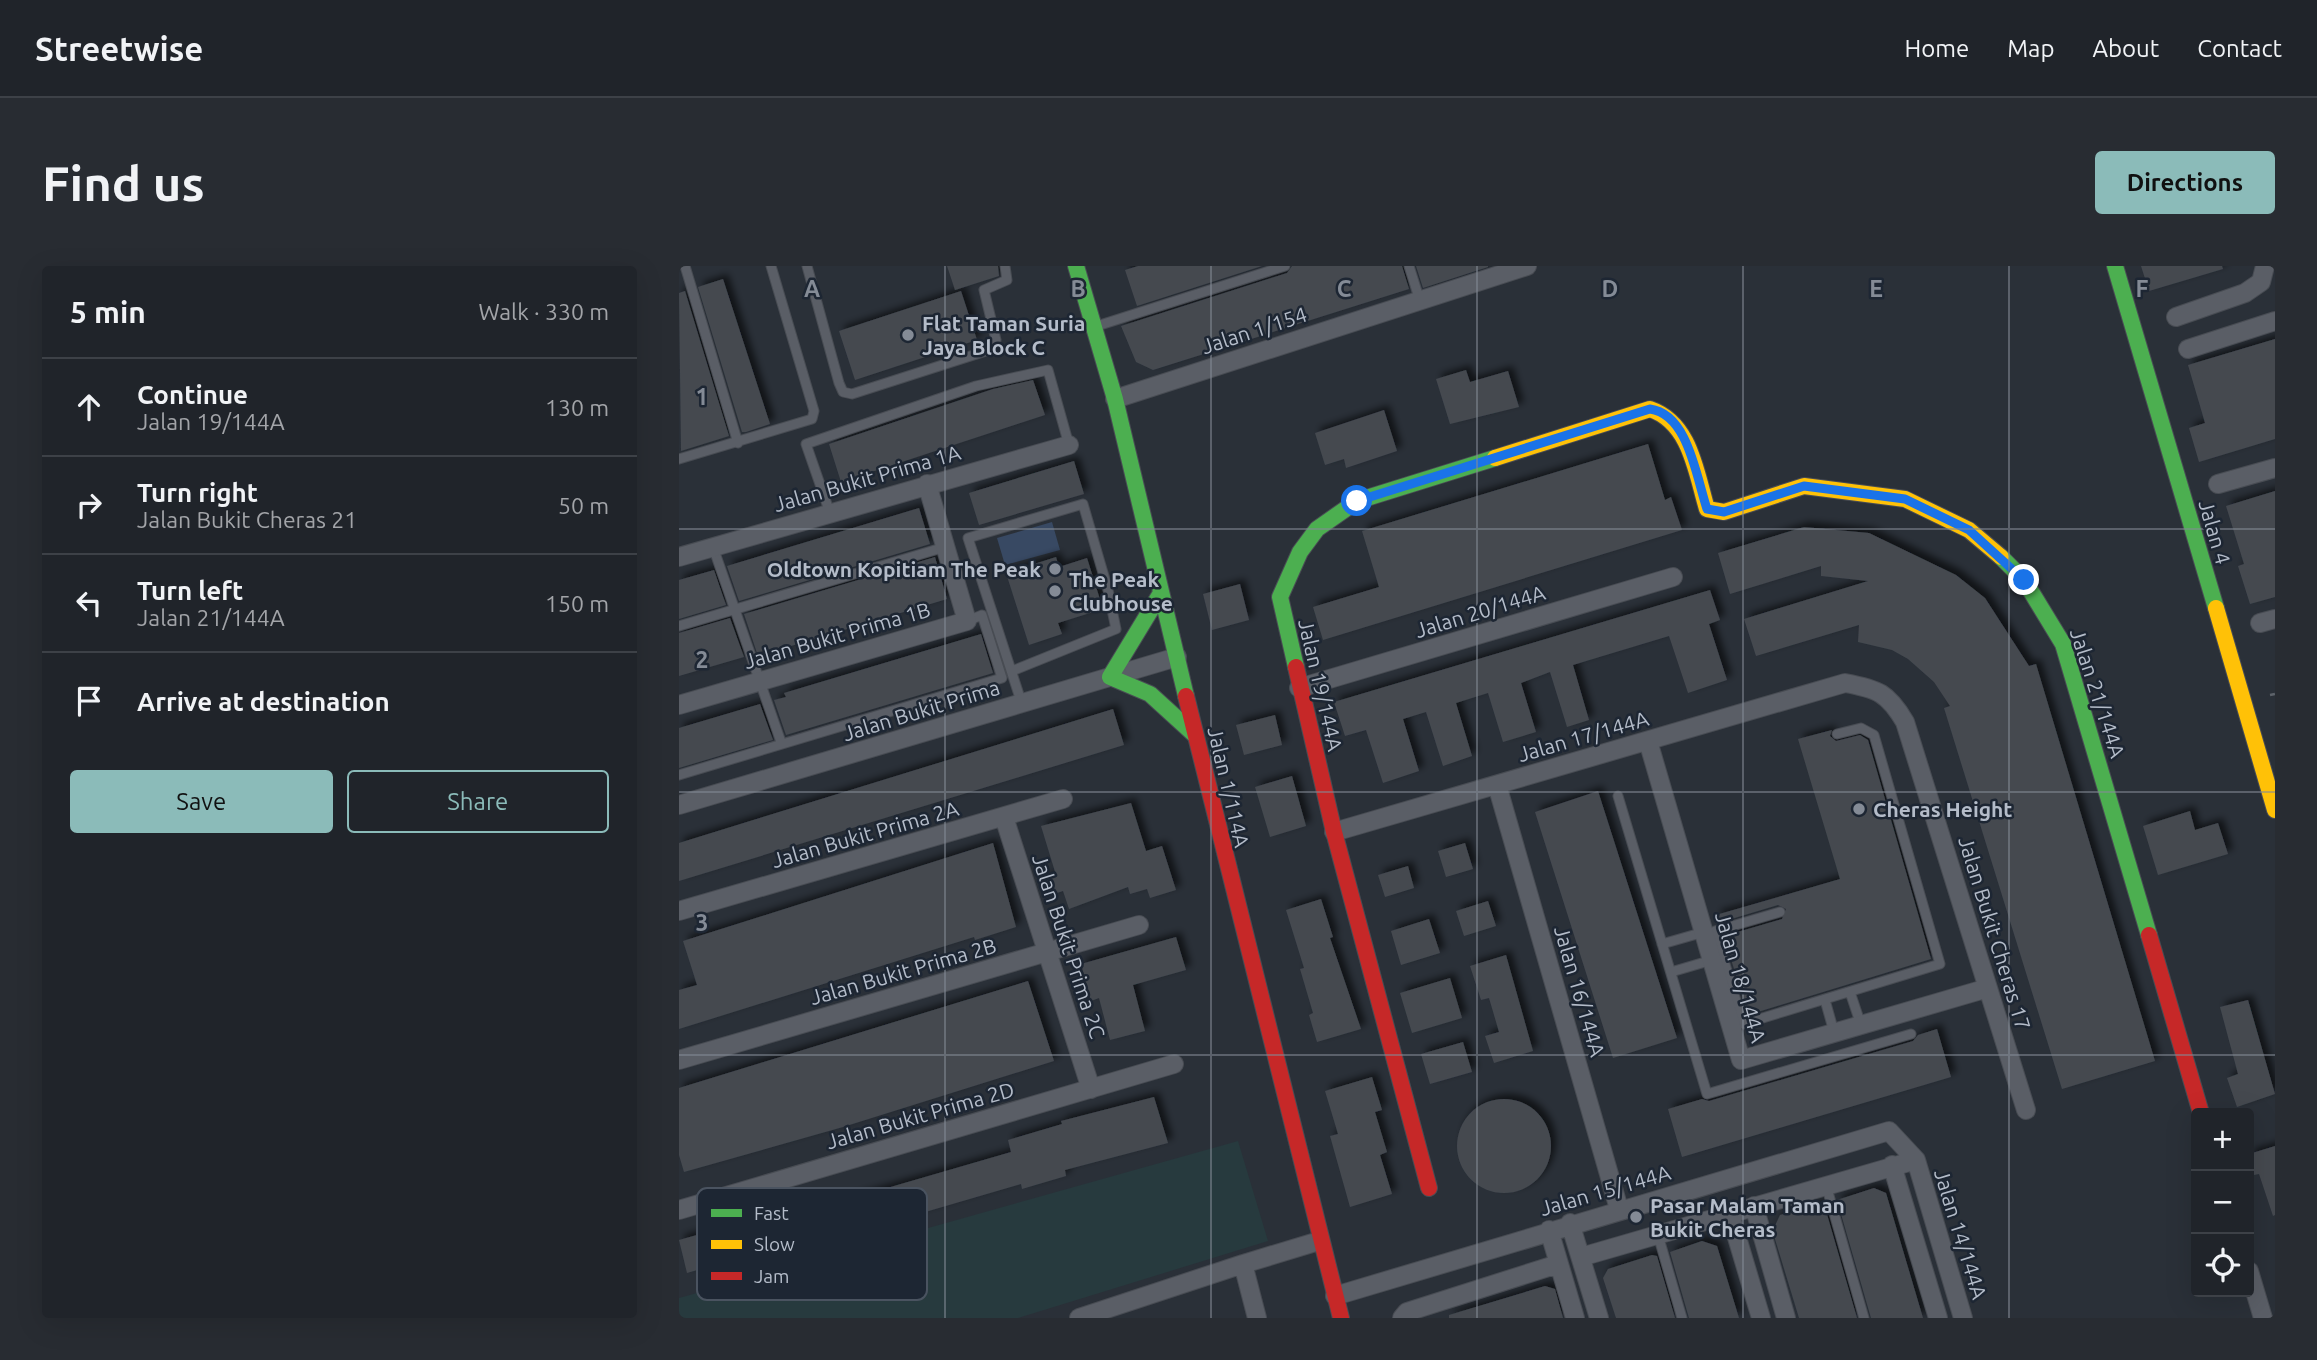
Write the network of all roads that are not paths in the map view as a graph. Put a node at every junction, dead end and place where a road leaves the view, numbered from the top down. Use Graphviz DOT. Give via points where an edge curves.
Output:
graph roads {
  1 [pos="685,266"];
  2 [pos="771,266"];
  3 [pos="807,266"];
  4 [pos="1005,266"];
  5 [pos="1076,266"];
  6 [pos="1285,266"];
  7 [pos="1409,266"];
  8 [pos="1527,266"];
  9 [pos="2115,266"];
  10 [pos="2265,266"];
  11 [pos="1420,300"];
  12 [pos="2176,317"];
  13 [pos="2275,321"];
  14 [pos="1093,327"];
  15 [pos="2188,349"];
  16 [pos="1115,400"];
  17 [pos="1635,411"];
  18 [pos="738,443"];
  19 [pos="1069,444"];
  20 [pos="679,459"];
  21 [pos="2275,468"];
  22 [pos="927,484"];
  23 [pos="2218,484"];
  24 [pos="830,513"];
  25 [pos="713,547"];
  26 [pos="945,547"];
  27 [pos="679,557"];
  28 [pos="1673,577"];
  29 [pos="1161,593"];
  30 [pos="734,609"];
  31 [pos="967,621"];
  32 [pos="679,626"];
  33 [pos="1177,657"];
  34 [pos="1012,671"];
  35 [pos="1110,677"];
  36 [pos="760,682"];
  37 [pos="1845,683"];
  38 [pos="1299,688"];
  39 [pos="1022,704"];
  40 [pos="679,705"];
  41 [pos="1837,734"];
  42 [pos="1195,735"];
  43 [pos="1649,741"];
  44 [pos="781,742"];
  45 [pos="679,775"];
  46 [pos="1497,785"];
  47 [pos="1618,796"];
  48 [pos="1063,799"];
  49 [pos="679,805"];
  50 [pos="2275,810"];
  51 [pos="1004,817"];
  52 [pos="1334,832"];
  53 [pos="679,911"];
  54 [pos="1780,912"];
  55 [pos="1139,925"];
  56 [pos="1704,932"];
  57 [pos="1663,944"];
  58 [pos="1047,953"];
  59 [pos="1712,960"];
  60 [pos="1671,972"];
  61 [pos="1988,988"];
  62 [pos="1850,992"];
  63 [pos="1825,1000"];
  64 [pos="1861,1025"];
  65 [pos="1835,1032"];
  66 [pos="1912,1034"];
  67 [pos="679,1060"];
  68 [pos="1174,1064"];
  69 [pos="1091,1089"];
  70 [pos="2200,1108"];
  71 [pos="2026,1110"];
  72 [pos="1889,1131"];
  73 [pos="1916,1160"];
  74 [pos="1892,1165"];
  75 [pos="1826,1185"];
  76 [pos="754,1188"];
  77 [pos="1429,1188"];
  78 [pos="697,1205"];
  79 [pos="1755,1206"];
  80 [pos="1619,1209"];
  81 [pos="679,1210"];
  82 [pos="1730,1214"];
  83 [pos="1570,1223"];
  84 [pos="1549,1230"];
  85 [pos="1658,1235"];
  86 [pos="1319,1241"];
  87 [pos="1581,1257"];
  88 [pos="1244,1264"];
  89 [pos="1558,1264"];
  90 [pos="2254,1288"];
  91 [pos="1335,1296"];
  92 [pos="1405,1315"];
  93 [pos="1079,1318"];
  94 [pos="1257,1318"];
  95 [pos="1341,1318"];
  96 [pos="1575,1318"];
  97 [pos="1599,1318"];
  98 [pos="1682,1318"];
  99 [pos="1761,1318"];
  100 [pos="1786,1318"];
  101 [pos="1864,1318"];
  102 [pos="1938,1318"];
  103 [pos="1963,1318"];
  104 [pos="2263,1318"];
  1 -- 18 [label="lane"];
  2 -- 18 [label="lane" via="814,411 812,419"];
  3 -- 4 [label="lane" via="839,383 843,392 852,394 993,346 996,340 984,290 1007,280"];
  5 -- 14 [label="street, Jalan 1/114A"];
  6 -- 14 [label="lane"];
  7 -- 11 [label="lane"];
  8 -- 11 [label="street, Jalan 1/154"];
  9 -- 50 [label="street, Jalan 4"];
  10 -- 12 [label="street" via="2261,282 2245,293"];
  11 -- 16 [label="street, Jalan 1/154"];
  13 -- 15 [label="street"];
  14 -- 16 [label="street, Jalan 1/114A"];
  16 -- 29 [label="street, Jalan 1/114A"];
  17 -- 38 [label="street, Jalan 19/144A" via="1357,501 1317,526 1294,559 1280,597"];
  17 -- 70 [label="street, Jalan 21/144A" via="1663,411 1679,426 1707,509 1724,512 1804,486 1905,499 1969,530 2024,580 2063,644"];
  18 -- 20 [label="lane"];
  19 -- 22 [label="street, Jalan Bukit Prima 1A"];
  19 -- 24 [label="lane" via="1048,370 976,386 806,444"];
  21 -- 23 [label="street"];
  22 -- 24 [label="street, Jalan Bukit Prima 1A"];
  22 -- 26 [label="street"];
  24 -- 25 [label="street, Jalan Bukit Prima 1A"];
  25 -- 27 [label="street, Jalan Bukit Prima 1A"];
  25 -- 30 [label="lane"];
  26 -- 30 [label="lane"];
  26 -- 31 [label="street"];
  28 -- 38 [label="street, Jalan 20/144A"];
  29 -- 33 [label="street, Jalan 1/114A"];
  29 -- 35 [label="street"];
  30 -- 32 [label="lane"];
  30 -- 36 [label="lane"];
  31 -- 36 [label="street, Jalan Bukit Prima 1B"];
  31 -- 44 [label="lane" via="982,615 1002,678"];
  33 -- 35 [label="street, Jalan Bukit Prima"];
  33 -- 42 [label="street, Jalan 1/114A"];
  34 -- 34 [label="lane" via="1116,629 1083,504 968,538"];
  34 -- 39 [label="lane"];
  35 -- 39 [label="street, Jalan Bukit Prima"];
  35 -- 42 [label="street" via="1150,694"];
  36 -- 40 [label="street, Jalan Bukit Prima 1B"];
  36 -- 44 [label="lane"];
  37 -- 43 [label="street, Jalan 17/144A"];
  37 -- 61 [label="street, Jalan Bukit Cheras 17" via="1872,688 1892,699 1905,722"];
  38 -- 52 [label="street, Jalan 19/144A"];
  39 -- 49 [label="street, Jalan Bukit Prima"];
  41 -- 62 [label="lane" via="1861,728 1874,735 1940,964"];
  42 -- 86 [label="street, Jalan 1/114A"];
  43 -- 46 [label="street, Jalan 17/144A"];
  43 -- 56 [label="street, Jalan 18/144A"];
  44 -- 45 [label="lane"];
  46 -- 52 [label="street, Jalan 17/144A"];
  46 -- 80 [label="street, Jalan 16/144A"];
  47 -- 57 [label="lane"];
  48 -- 51 [label="street, Jalan Bukit Prima 2A"];
  51 -- 53 [label="street, Jalan Bukit Prima 2A"];
  51 -- 58 [label="street, Jalan Bukit Prima 2C"];
  52 -- 77 [label="street, Jalan 19/144A"];
  54 -- 63 [label="lane" via="1715,931 1743,1024"];
  55 -- 58 [label="street, Jalan Bukit Prima 2B"];
  56 -- 57 [label="lane"];
  56 -- 59 [label="street, Jalan 18/144A"];
  57 -- 60 [label="lane"];
  58 -- 67 [label="street, Jalan Bukit Prima 2B"];
  58 -- 69 [label="street, Jalan Bukit Prima 2C"];
  59 -- 60 [label="lane"];
  59 -- 65 [label="street, Jalan 18/144A" via="1741,1060"];
  60 -- 66 [label="lane" via="1707,1094"];
  61 -- 64 [label="street, Jalan 18/144A"];
  61 -- 71 [label="street, Jalan Bukit Cheras 17"];
  62 -- 63 [label="lane"];
  62 -- 64 [label="lane"];
  63 -- 65 [label="lane"];
  64 -- 65 [label="street, Jalan 18/144A"];
  68 -- 69 [label="street, Jalan Bukit Prima 2D"];
  69 -- 76 [label="street, Jalan Bukit Prima 2D"];
  72 -- 73 [label="street, Jalan 14/144A"];
  72 -- 80 [label="street, Jalan 15/144A"];
  73 -- 74 [label="street"];
  73 -- 103 [label="street, Jalan 14/144A"];
  74 -- 75 [label="street"];
  74 -- 102 [label="street"];
  75 -- 79 [label="street"];
  75 -- 101 [label="lane"];
  78 -- 81 [label="street, Jalan Bukit Prima 2D"];
  79 -- 82 [label="street"];
  79 -- 100 [label="street"];
  80 -- 83 [label="street, Jalan 15/144A"];
  82 -- 85 [label="street"];
  82 -- 99 [label="street"];
  83 -- 84 [label="street, Jalan 15/144A"];
  83 -- 87 [label="street"];
  84 -- 89 [label="street"];
  84 -- 91 [label="street, Jalan 15/144A"];
  85 -- 87 [label="street"];
  85 -- 98 [label="lane"];
  86 -- 88 [label="street"];
  86 -- 91 [label="street, Jalan 1/114A"];
  87 -- 97 [label="street"];
  88 -- 93 [label="street"];
  88 -- 94 [label="street"];
  89 -- 92 [label="street"];
  89 -- 96 [label="street"];
  90 -- 104 [label="street"];
  91 -- 95 [label="street, Jalan 1/114A"];
}
